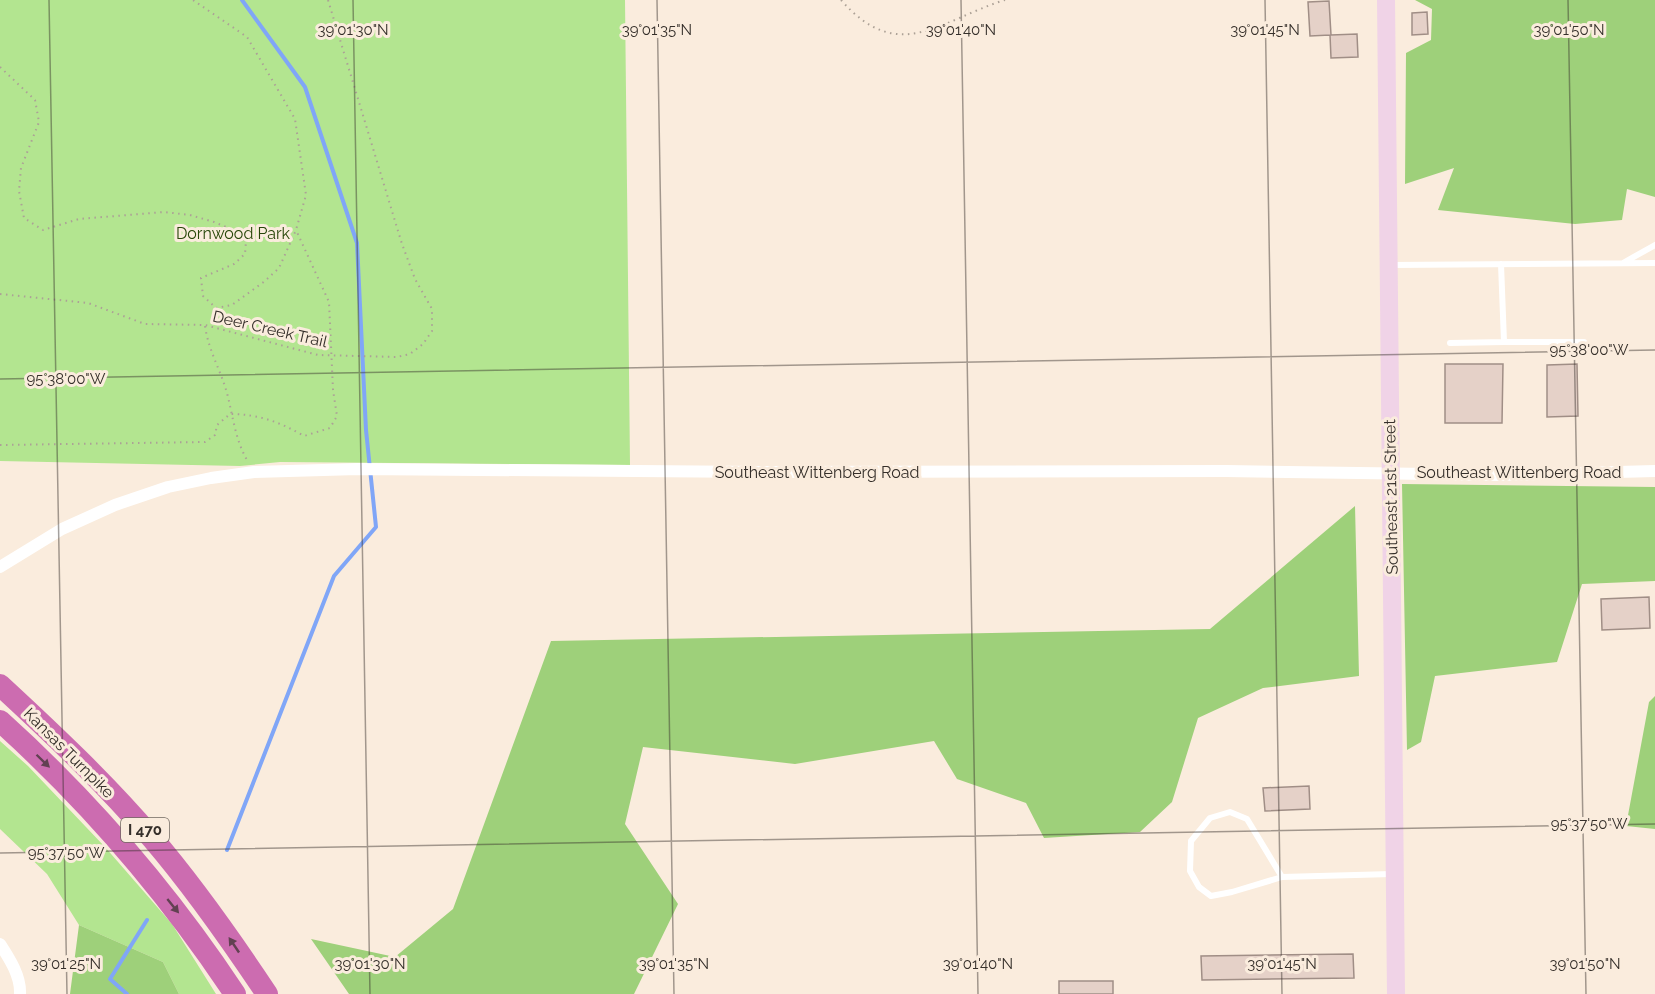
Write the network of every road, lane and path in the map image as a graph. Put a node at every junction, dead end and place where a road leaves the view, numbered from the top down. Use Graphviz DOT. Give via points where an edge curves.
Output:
graph roads {
  1 [pos="193,0"];
  2 [pos="328,0"];
  3 [pos="841,0"];
  4 [pos="1005,0"];
  5 [pos="1386,0"];
  6 [pos="0,67"];
  7 [pos="296,230"];
  8 [pos="1655,245"];
  9 [pos="1622,263"];
  10 [pos="1655,263"];
  11 [pos="1501,264"];
  12 [pos="1387,265"];
  13 [pos="0,294"];
  14 [pos="205,326"];
  15 [pos="1503,342"];
  16 [pos="1584,342"];
  17 [pos="1449,343"];
  18 [pos="333,355"];
  19 [pos="230,414"];
  20 [pos="0,445"];
  21 [pos="1655,471"];
  22 [pos="254,472"];
  23 [pos="1391,473"];
  24 [pos="0,567"];
  25 [pos="0,686"];
  26 [pos="0,721"];
  27 [pos="1396,874"];
  28 [pos="1282,877"];
  29 [pos="1,945"];
  30 [pos="20,994"];
  31 [pos="235,994"];
  32 [pos="267,994"];
  33 [pos="1396,994"];
  1 -- 7 [label="path" via="247,37 295,119 306,195"];
  2 -- 18 [label="path, Deer Creek Trail" via="402,244 432,309 432,331 410,354"];
  3 -- 4 [label="path" via="877,30 895,35 916,35"];
  5 -- 12 [label="street, Southeast 21st Street"];
  6 -- 7 [label="path" via="35,100 39,122 21,168 19,191 24,218 43,230 79,219 164,212 190,215 231,229 246,240 245,254 234,264 201,278 203,296 216,308 232,305 279,268"];
  7 -- 18 [label="path" via="329,302"];
  8 -- 9 [label="lane"];
  9 -- 10 [label="lane"];
  9 -- 11 [label="lane"];
  11 -- 12 [label="lane"];
  11 -- 15 [label="lane"];
  12 -- 23 [label="street, Southeast 21st Street"];
  13 -- 14 [label="path, Deer Creek Trail" via="88,303 145,324"];
  14 -- 18 [label="path, Deer Creek Trail" via="318,355"];
  14 -- 19 [label="path"];
  15 -- 16 [label="lane"];
  15 -- 17 [label="lane"];
  18 -- 19 [label="path" via="337,416 330,428 304,436 264,418"];
  19 -- 20 [label="path" via="205,442"];
  19 -- 22 [label="path" via="243,454"];
  21 -- 23 [label="street, Southeast Wittenberg Road"];
  22 -- 23 [label="street, Southeast Wittenberg Road" via="369,469"];
  22 -- 24 [label="street, Southeast Wittenberg Road" via="168,487 115,505 62,529"];
  23 -- 27 [label="street, Southeast 21st Street"];
  32 -- 25 [label="highway, Kansas Turnpike / I 470, one-way" via="198,895 152,838 57,738"];
  26 -- 31 [label="highway, Kansas Turnpike / I 470, one-way" via="123,844 184,920"];
  27 -- 28 [label="lane"];
  27 -- 33 [label="street, Southeast 21st Street"];
  28 -- 28 [label="lane" via="1211,896 1199,887 1190,871 1191,841 1210,818 1230,812 1247,819"];
  29 -- 30 [label="street" via="18,979"];
}
